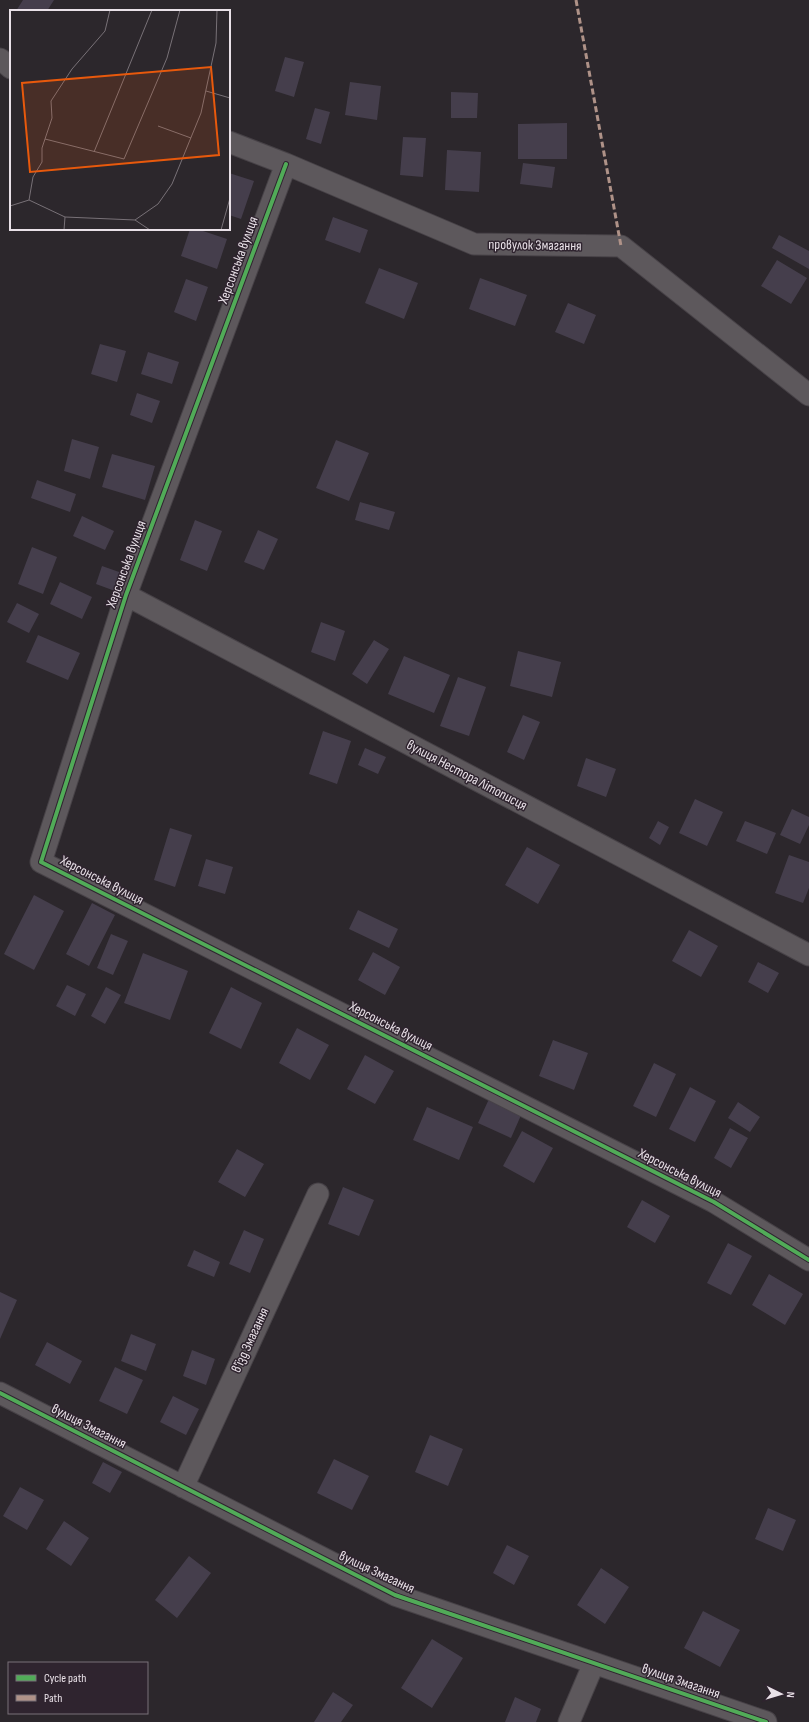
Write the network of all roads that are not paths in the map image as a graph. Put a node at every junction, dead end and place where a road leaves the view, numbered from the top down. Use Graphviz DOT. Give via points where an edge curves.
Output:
graph roads {
  1 [pos="0,59"];
  2 [pos="10,67"];
  3 [pos="230,142"];
  4 [pos="286,164"];
  5 [pos="809,395"];
  6 [pos="126,595"];
  7 [pos="809,955"];
  8 [pos="318,1194"];
  9 [pos="809,1260"];
  10 [pos="0,1393"];
  11 [pos="183,1487"];
  12 [pos="594,1663"];
  13 [pos="569,1722"];
  14 [pos="766,1722"];
  1 -- 2 [label="street"];
  3 -- 4 [label="street, провулок Змагання"];
  4 -- 5 [label="street, провулок Змагання" via="474,244 621,246"];
  4 -- 6 [label="street, Херсонська вулиця"];
  6 -- 7 [label="street, вулиця Нестора Літописця"];
  6 -- 9 [label="street, Херсонська вулиця" via="41,862 714,1202"];
  8 -- 11 [label="street, в'їзд Змагання"];
  10 -- 11 [label="street, вулиця Змагання"];
  11 -- 12 [label="street, вулиця Змагання" via="395,1595"];
  12 -- 13 [label="street"];
  12 -- 14 [label="street, вулиця Змагання"];
}
